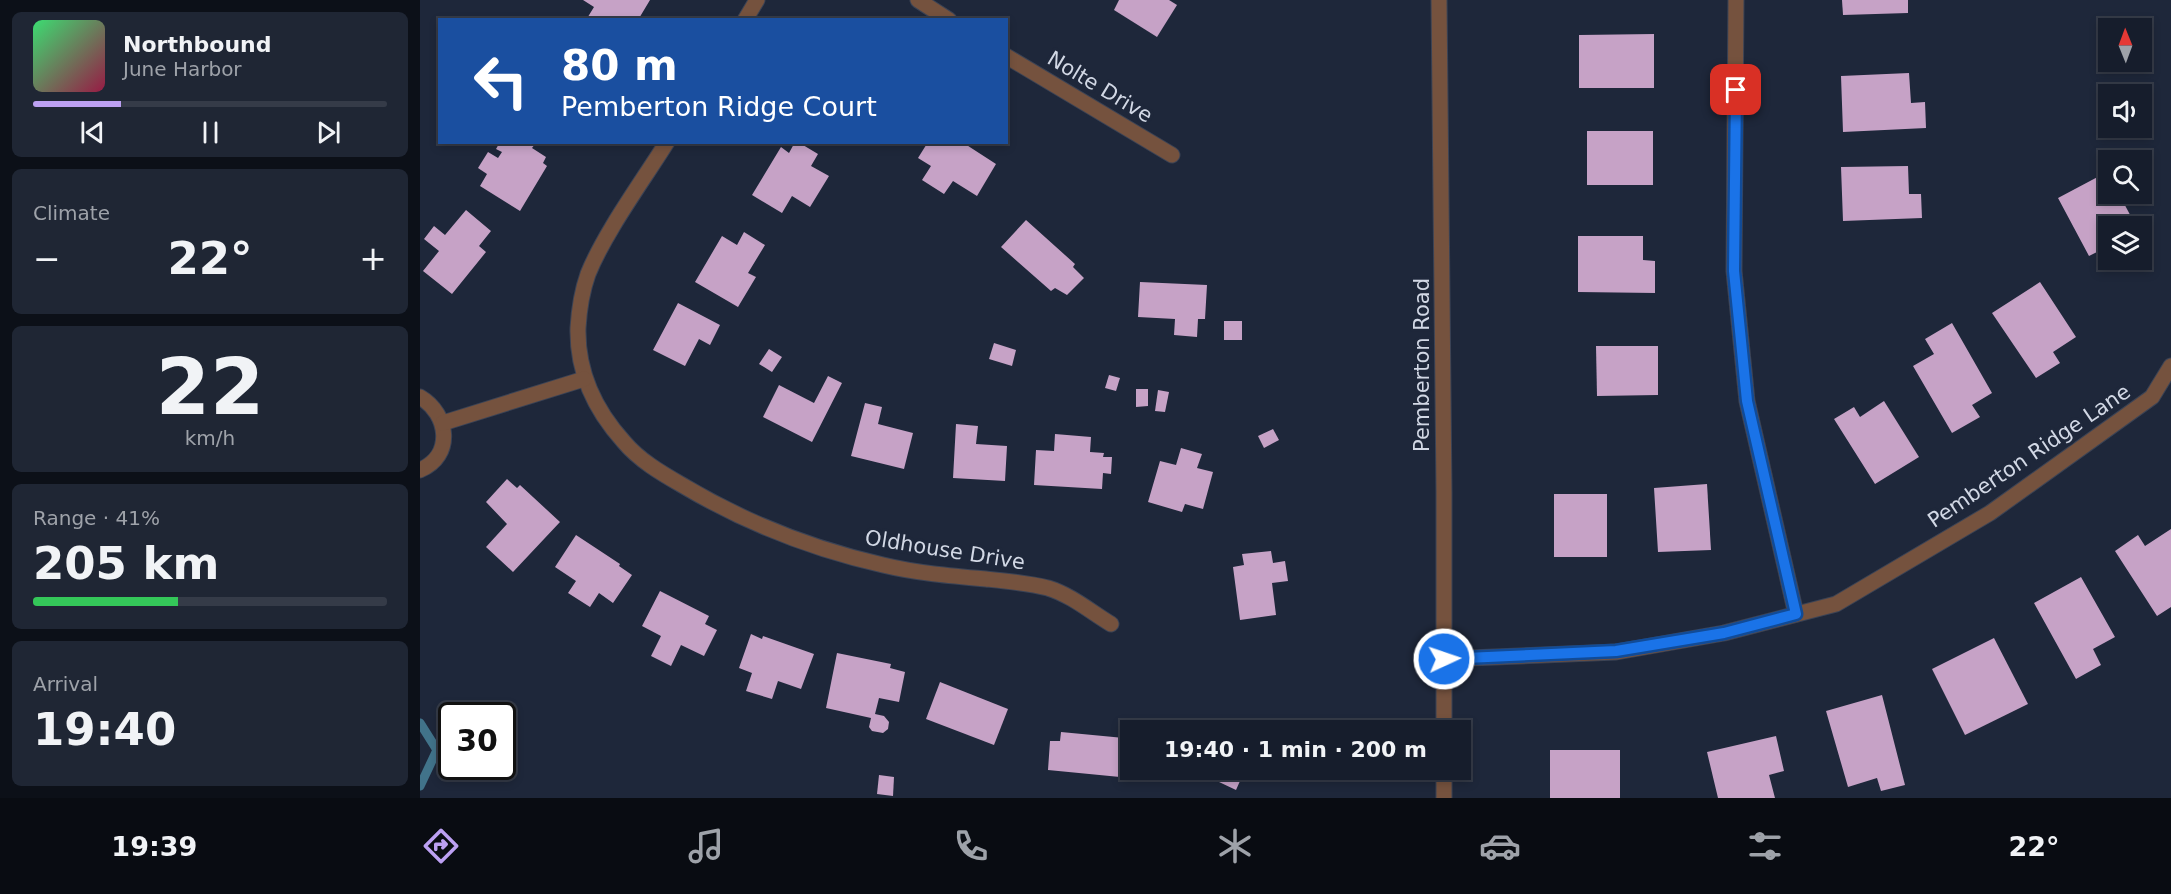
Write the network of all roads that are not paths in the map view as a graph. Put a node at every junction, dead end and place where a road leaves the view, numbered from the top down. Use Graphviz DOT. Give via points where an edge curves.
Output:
graph roads {
  1 [pos="757,0"];
  2 [pos="918,0"];
  3 [pos="1439,0"];
  4 [pos="1737,0"];
  5 [pos="746,18"];
  6 [pos="946,18"];
  7 [pos="1008,57"];
  8 [pos="666,144"];
  9 [pos="1172,155"];
  10 [pos="2171,366"];
  11 [pos="584,379"];
  12 [pos="420,398"];
  13 [pos="443,423"];
  14 [pos="420,470"];
  15 [pos="1796,614"];
  16 [pos="1111,624"];
  17 [pos="1444,659"];
  18 [pos="1444,720"];
  19 [pos="1444,780"];
  20 [pos="1444,798"];
  1 -- 5 [label="street"];
  2 -- 6 [label="street"];
  3 -- 17 [label="street, Pemberton Road"];
  4 -- 15 [label="street" via="1734,271 1747,401"];
  7 -- 9 [label="street, Nolte Drive"];
  8 -- 11 [label="street, Oldhouse Drive" via="588,275 578,323"];
  10 -- 15 [label="street, Pemberton Ridge Lane" via="2152,397 1990,513 1836,603"];
  11 -- 13 [label="street"];
  11 -- 16 [label="street, Oldhouse Drive" via="597,407 632,450 654,468 749,521 819,548 884,566 1049,588"];
  12 -- 13 [label="street" via="435,408"];
  13 -- 14 [label="street" via="444,439 438,455"];
  15 -- 17 [label="street, Pemberton Ridge Lane" via="1724,633 1616,651"];
  17 -- 18 [label="street, Pemberton Road"];
  19 -- 20 [label="street"];
}
